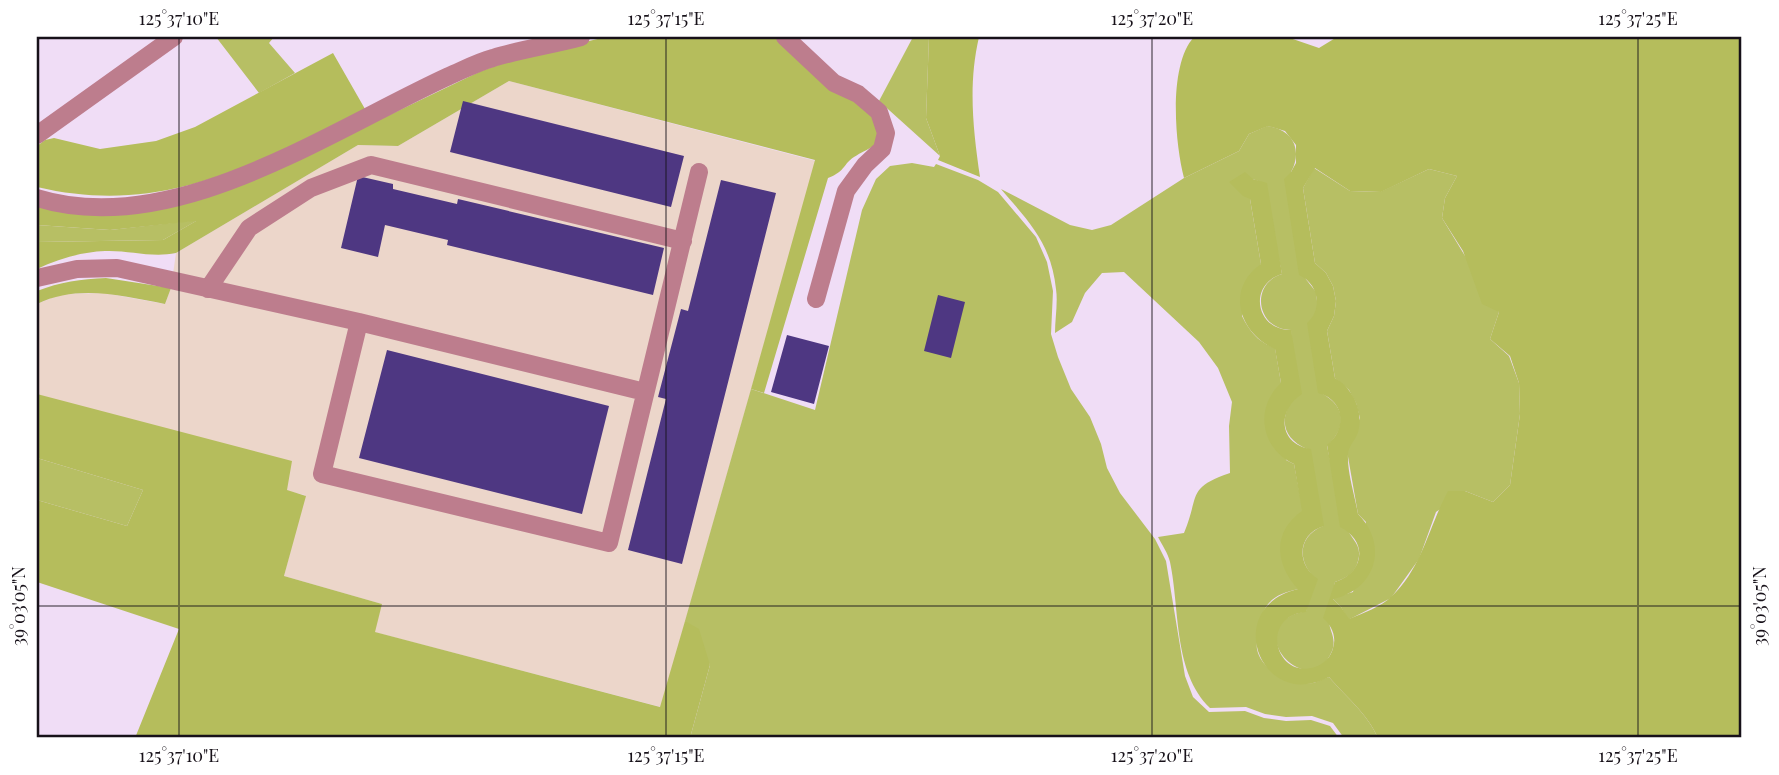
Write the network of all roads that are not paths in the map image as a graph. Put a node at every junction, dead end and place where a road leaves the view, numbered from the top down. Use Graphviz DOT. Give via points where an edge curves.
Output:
graph roads {
  1 [pos="174,37"];
  2 [pos="580,37"];
  3 [pos="785,37"];
  4 [pos="37,135"];
  5 [pos="699,172"];
  6 [pos="37,198"];
  7 [pos="683,241"];
  8 [pos="37,278"];
  9 [pos="208,289"];
  10 [pos="816,299"];
  11 [pos="359,322"];
  12 [pos="646,392"];
  1 -- 4 [label="street"];
  2 -- 6 [label="street" via="491,59 449,76 261,169 205,189 126,207"];
  3 -- 10 [label="street" via="834,83 858,94 879,113 886,133 881,149 846,191"];
  5 -- 7 [label="street"];
  7 -- 9 [label="street" via="371,165 311,188 249,228"];
  7 -- 12 [label="street"];
  8 -- 9 [label="street" via="77,269 117,268"];
  9 -- 11 [label="street"];
  11 -- 12 [label="street"];
  11 -- 12 [label="street" via="322,474 609,543"];
}
